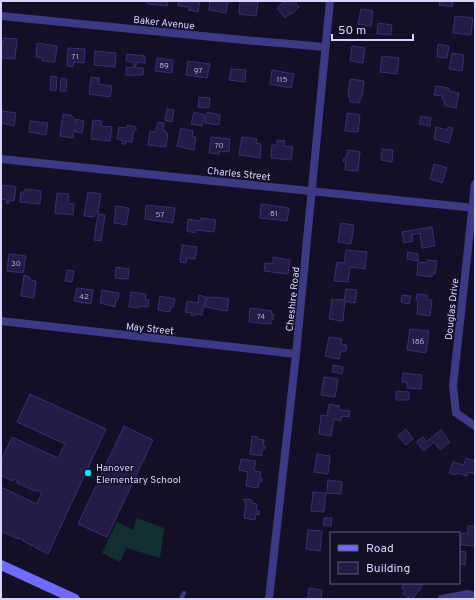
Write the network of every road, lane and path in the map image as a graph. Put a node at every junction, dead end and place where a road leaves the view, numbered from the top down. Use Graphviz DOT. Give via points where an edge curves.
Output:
graph roads {
  1 [pos="330,1"];
  2 [pos="1,16"];
  3 [pos="326,47"];
  4 [pos="1,159"];
  5 [pos="475,184"];
  6 [pos="312,191"];
  7 [pos="474,207"];
  8 [pos="1,321"];
  9 [pos="296,354"];
  10 [pos="475,426"];
  11 [pos="1,565"];
  12 [pos="184,593"];
  13 [pos="475,596"];
  14 [pos="75,599"];
  15 [pos="181,599"];
  16 [pos="269,599"];
  17 [pos="442,599"];
  1 -- 3 [label="street, Cheshire Road"];
  2 -- 3 [label="street, Baker Avenue"];
  3 -- 6 [label="street, Cheshire Road"];
  4 -- 6 [label="street, Charles Street"];
  5 -- 7 [label="street, Douglas Drive"];
  6 -- 7 [label="street, Charles Street"];
  6 -- 9 [label="street, Cheshire Road"];
  7 -- 10 [label="street, Douglas Drive" via="453,386 456,413"];
  8 -- 9 [label="street, May Street"];
  9 -- 16 [label="street, Cheshire Road"];
  11 -- 14 [label="main road"];
  12 -- 15 [label="lane"];
  13 -- 17 [label="street" via="468,594"];
}
